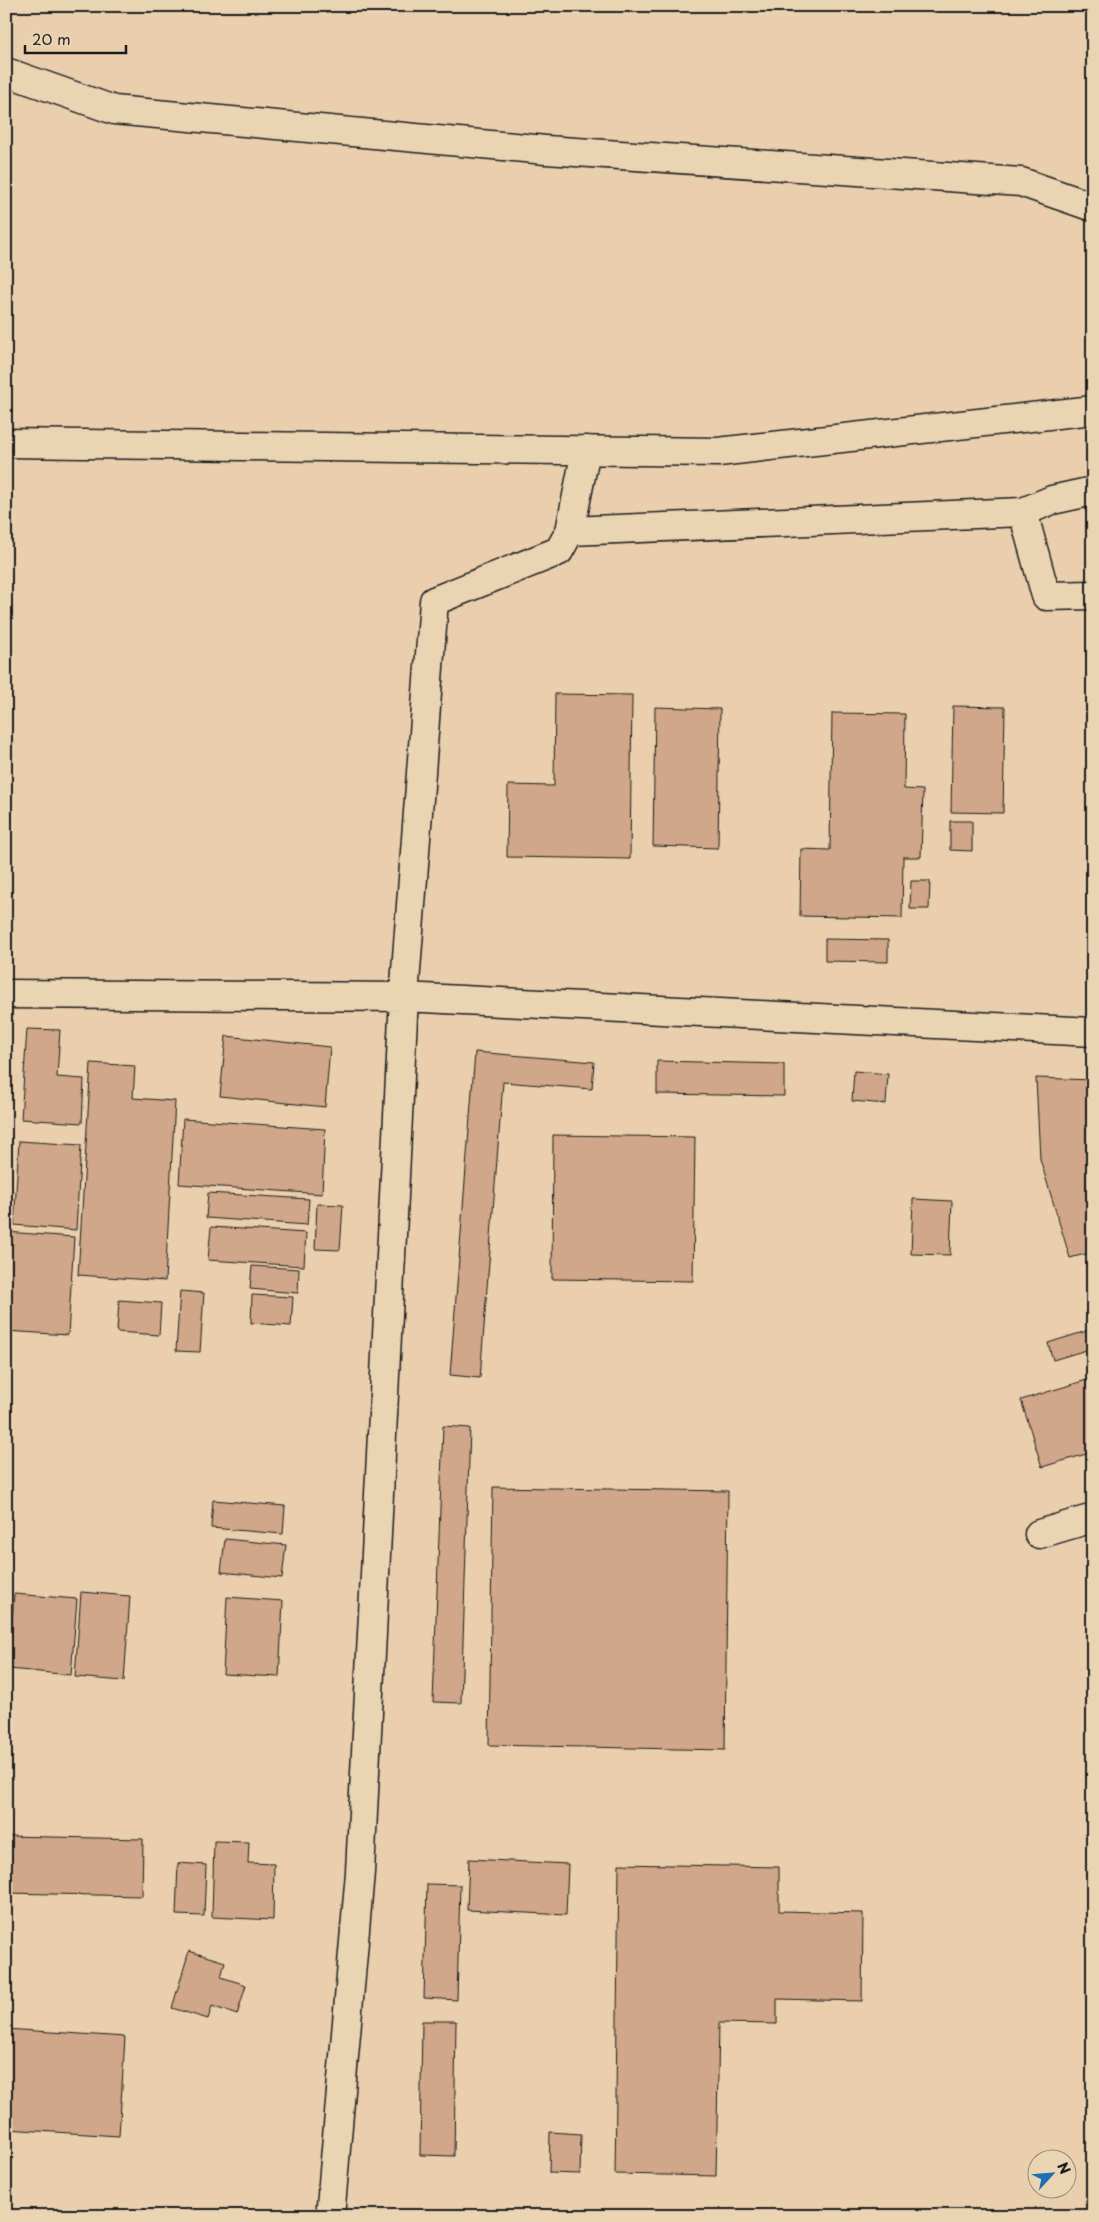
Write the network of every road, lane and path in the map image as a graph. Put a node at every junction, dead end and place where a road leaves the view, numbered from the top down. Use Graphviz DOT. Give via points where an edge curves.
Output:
graph roads {
  1 [pos="6,72"];
  2 [pos="1093,207"];
  3 [pos="1093,410"];
  4 [pos="6,443"];
  5 [pos="586,450"];
  6 [pos="1093,491"];
  7 [pos="1023,512"];
  8 [pos="570,531"];
  9 [pos="1093,595"];
  10 [pos="6,994"];
  11 [pos="404,997"];
  12 [pos="1093,1032"];
  13 [pos="1093,1518"];
  14 [pos="1040,1534"];
  15 [pos="331,2206"];
  1 -- 2 [label="street" via="114,110 546,150 1021,182"];
  3 -- 5 [label="street" via="718,452"];
  4 -- 5 [label="street"];
  5 -- 8 [label="street"];
  6 -- 7 [label="street" via="1052,500"];
  7 -- 8 [label="street"];
  7 -- 9 [label="street" via="1046,596"];
  8 -- 11 [label="street" via="559,551 434,601"];
  10 -- 11 [label="street"];
  11 -- 12 [label="street"];
  11 -- 15 [label="street" via="360,1872"];
  13 -- 14 [label="street"];
}
